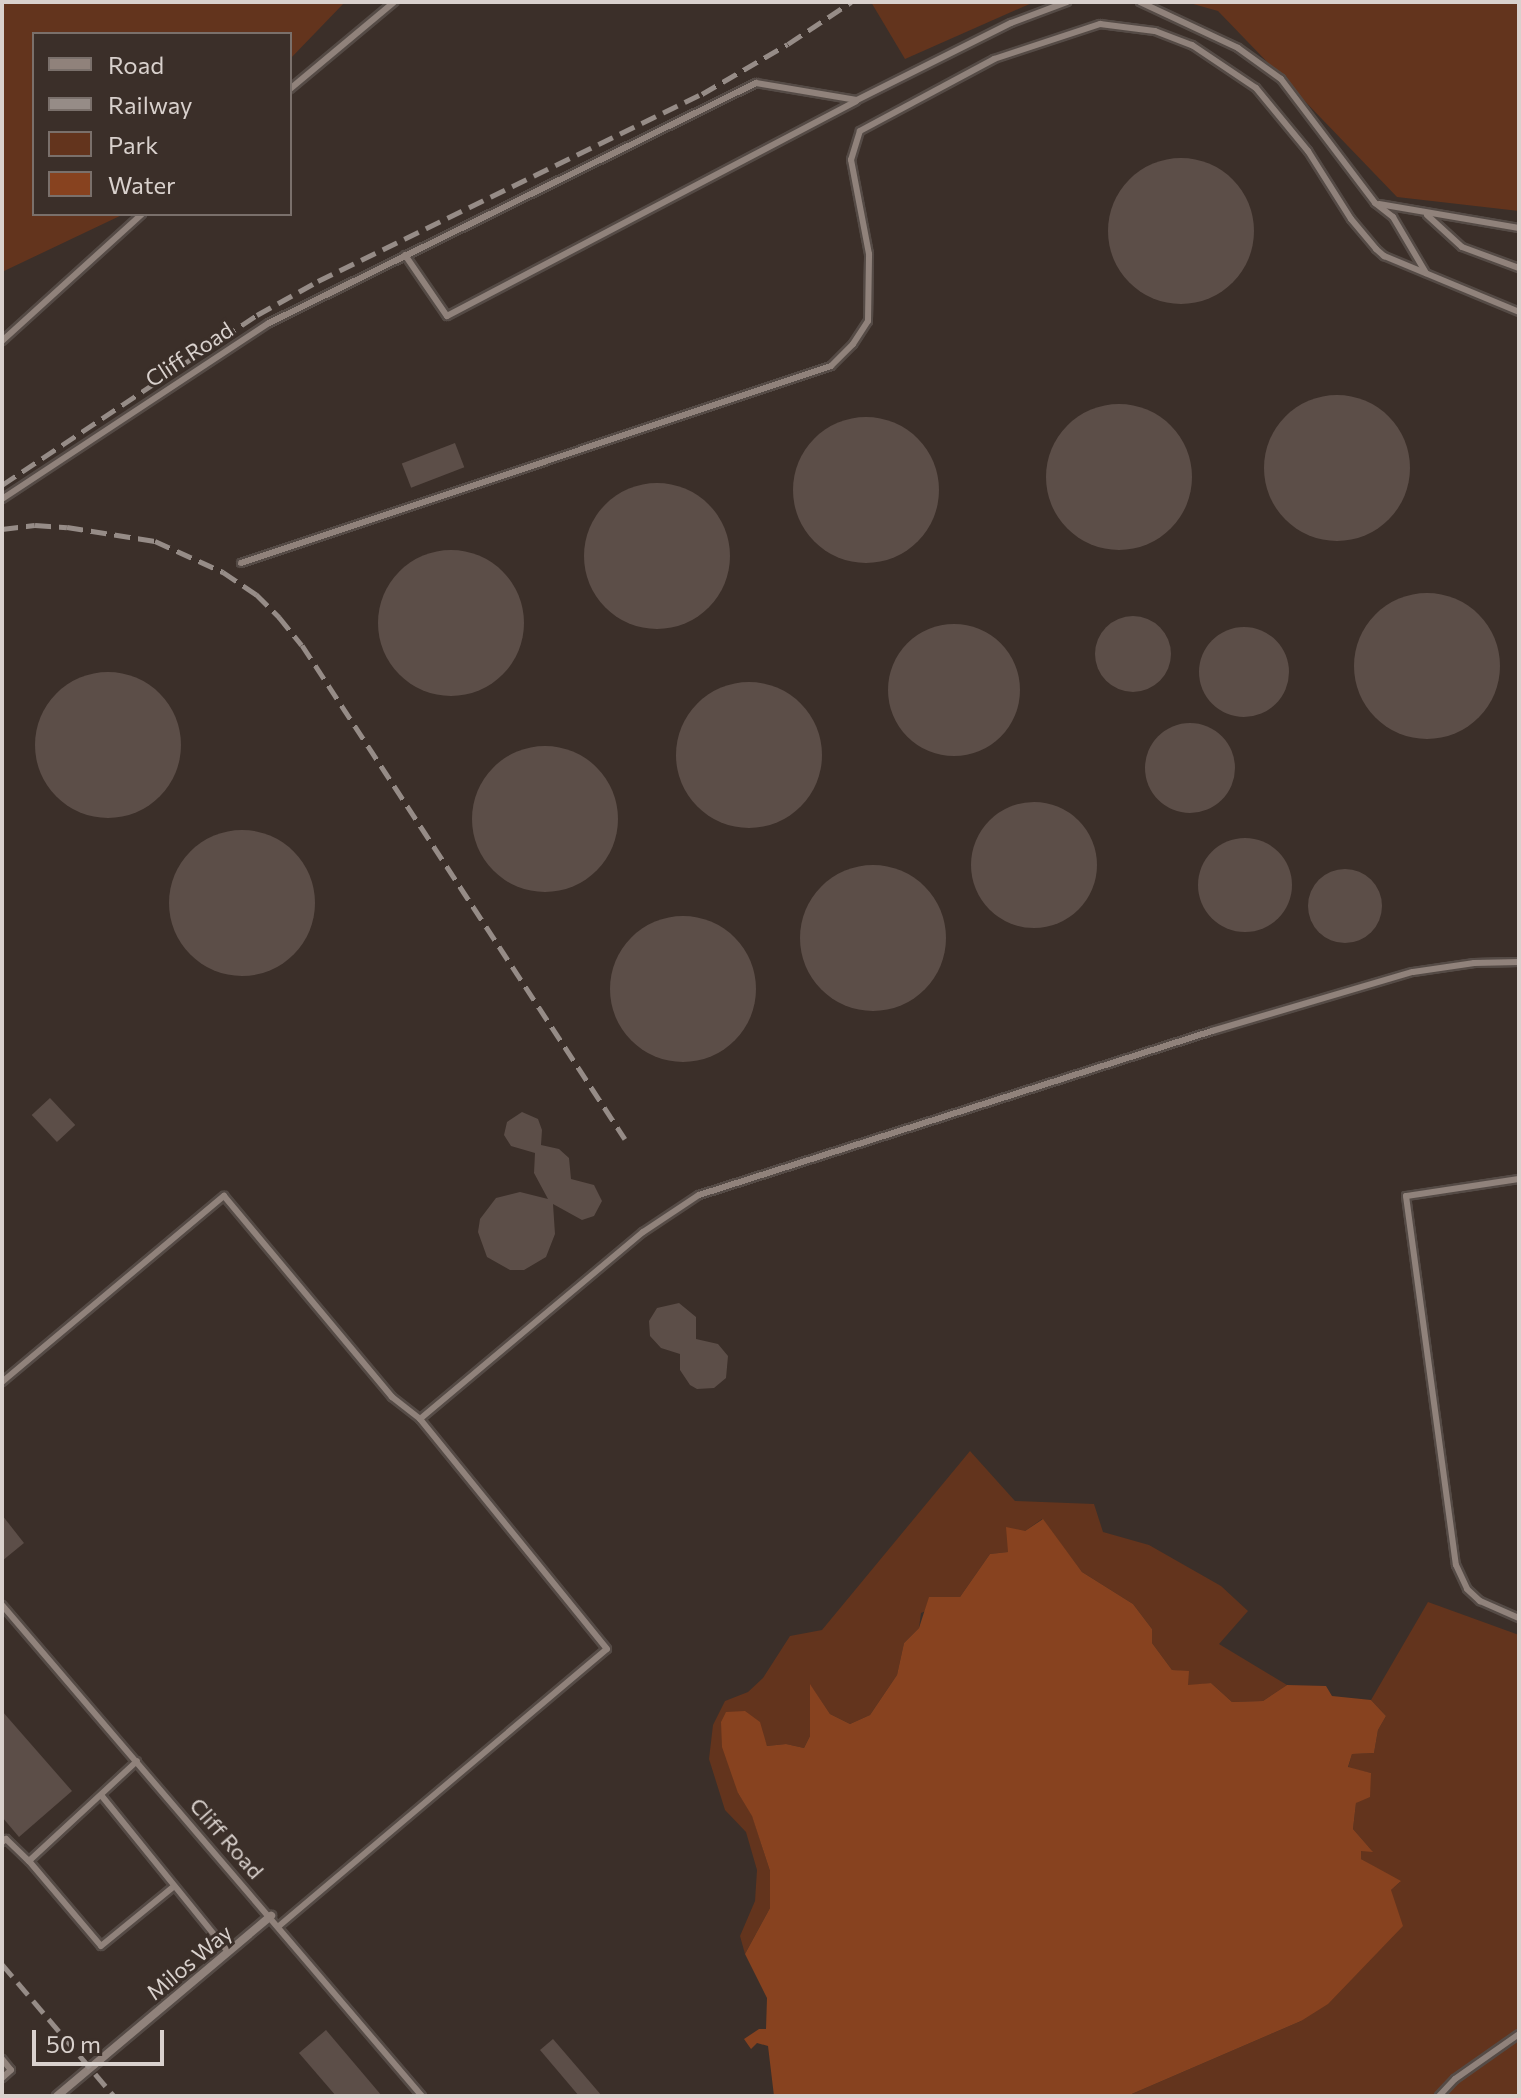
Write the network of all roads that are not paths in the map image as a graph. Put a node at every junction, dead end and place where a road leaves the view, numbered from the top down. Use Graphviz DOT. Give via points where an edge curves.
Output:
graph roads {
  1 [pos="394,2"];
  2 [pos="1067,2"];
  3 [pos="1140,2"];
  4 [pos="292,87"];
  5 [pos="857,100"];
  6 [pos="1375,203"];
  7 [pos="1425,212"];
  8 [pos="140,216"];
  9 [pos="1519,228"];
  10 [pos="405,255"];
  11 [pos="1519,268"];
  12 [pos="1426,273"];
  13 [pos="1519,312"];
  14 [pos="2,341"];
  15 [pos="2,499"];
  16 [pos="241,563"];
  17 [pos="1519,962"];
  18 [pos="1519,1179"];
  19 [pos="2,1382"];
  20 [pos="420,1419"];
  21 [pos="3,1607"];
  22 [pos="1519,1618"];
  23 [pos="137,1761"];
  24 [pos="101,1795"];
  25 [pos="2,1842"];
  26 [pos="29,1861"];
  27 [pos="173,1887"];
  28 [pos="271,1916"];
  29 [pos="279,1926"];
  30 [pos="228,1952"];
  31 [pos="1519,2034"];
  32 [pos="2,2059"];
  33 [pos="2,2078"];
  34 [pos="57,2096"];
  35 [pos="422,2096"];
  36 [pos="1439,2096"];
  1 -- 4 [label="lane"];
  2 -- 5 [label="lane" via="1011,23"];
  3 -- 6 [label="lane" via="1238,48 1281,79"];
  5 -- 10 [label="lane, Cliff Road" via="756,83"];
  5 -- 10 [label="lane" via="447,316"];
  6 -- 7 [label="lane"];
  6 -- 12 [label="lane" via="1393,217"];
  7 -- 9 [label="lane"];
  7 -- 11 [label="lane" via="1462,247"];
  8 -- 14 [label="lane"];
  10 -- 15 [label="lane, Cliff Road" via="269,323"];
  12 -- 13 [label="lane"];
  12 -- 16 [label="lane" via="1376,249 1308,151 1256,88 1192,45 1155,31 1100,24 994,59 860,131 851,160 869,254 868,321 831,366"];
  17 -- 20 [label="lane" via="1474,963 1376,981 699,1195 643,1232"];
  18 -- 22 [label="lane" via="1406,1196 1456,1565 1467,1589 1480,1601"];
  19 -- 20 [label="lane" via="224,1196 392,1397"];
  20 -- 29 [label="lane" via="607,1649"];
  21 -- 23 [label="lane, Cliff Road"];
  23 -- 24 [label="lane"];
  23 -- 28 [label="lane, Cliff Road"];
  24 -- 26 [label="lane"];
  24 -- 27 [label="lane"];
  25 -- 26 [label="lane" via="6,1839"];
  26 -- 27 [label="lane" via="101,1946"];
  27 -- 30 [label="lane"];
  28 -- 29 [label="lane, Cliff Road"];
  28 -- 30 [label="street, Milos Way"];
  29 -- 35 [label="lane, Cliff Road"];
  30 -- 34 [label="street, Milos Way"];
  31 -- 36 [label="lane"];
  32 -- 33 [label="lane" via="11,2070"];
}
